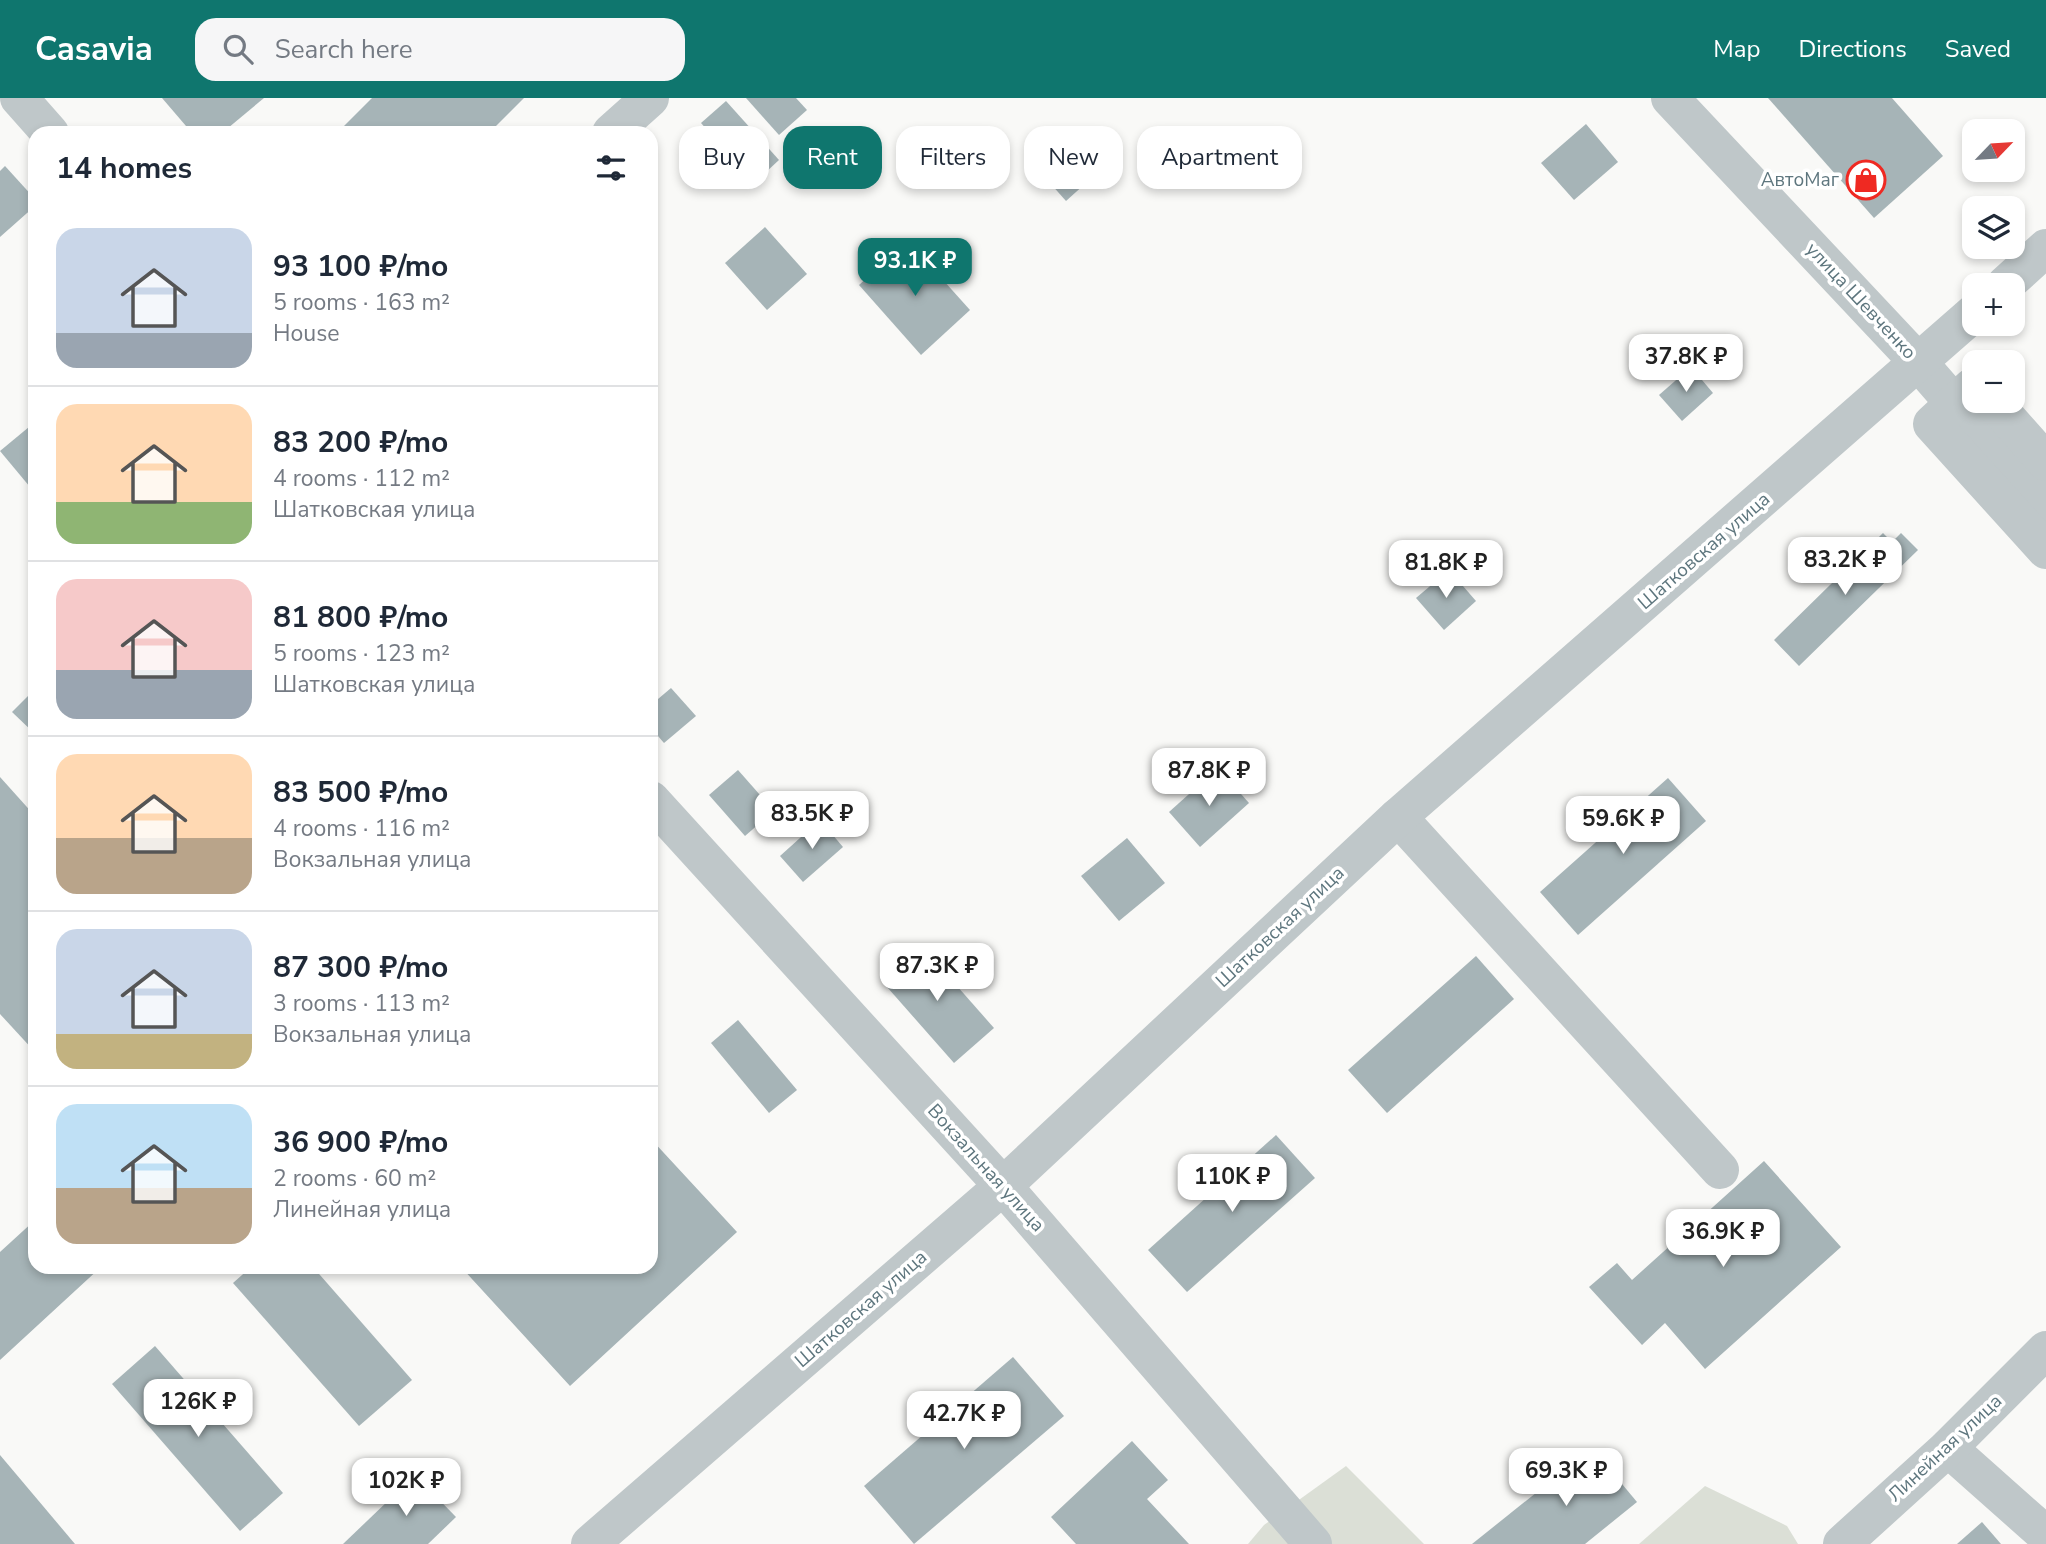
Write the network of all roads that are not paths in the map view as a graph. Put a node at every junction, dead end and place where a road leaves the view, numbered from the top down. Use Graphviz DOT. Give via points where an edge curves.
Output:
graph roads {
  1 [pos="19,98"];
  2 [pos="650,98"];
  3 [pos="1670,98"];
  4 [pos="44,126"];
  5 [pos="619,126"];
  6 [pos="2046,247"];
  7 [pos="2018,273"];
  8 [pos="1962,324"];
  9 [pos="1920,363"];
  10 [pos="1962,393"];
  11 [pos="1962,396"];
  12 [pos="1978,413"];
  13 [pos="2003,413"];
  14 [pos="2046,461"];
  15 [pos="2046,509"];
  16 [pos="2046,550"];
  17 [pos="658,808"];
  18 [pos="1398,817"];
  19 [pos="1720,1170"];
  20 [pos="1003,1185"];
  21 [pos="2046,1350"];
  22 [pos="1948,1448"];
  23 [pos="2046,1535"];
  24 [pos="590,1544"];
  25 [pos="1313,1544"];
  26 [pos="1842,1544"];
  1 -- 4 [label="street"];
  2 -- 5 [label="street"];
  3 -- 9 [label="street, улица Шевченко"];
  6 -- 7 [label="street"];
  8 -- 9 [label="street, Шатковская улица"];
  9 -- 10 [label="street, улица Шевченко"];
  9 -- 18 [label="street, Шатковская улица"];
  11 -- 16 [label="street" via="1932,424"];
  12 -- 15 [label="street, улица Шевченко"];
  13 -- 14 [label="street"];
  17 -- 20 [label="street, Вокзальная улица"];
  18 -- 19 [label="street"];
  18 -- 20 [label="street, Шатковская улица"];
  20 -- 24 [label="street, Шатковская улица"];
  20 -- 25 [label="street, Вокзальная улица"];
  21 -- 22 [label="street, Линейная улица"];
  22 -- 23 [label="street"];
  22 -- 26 [label="street, Линейная улица"];
}
